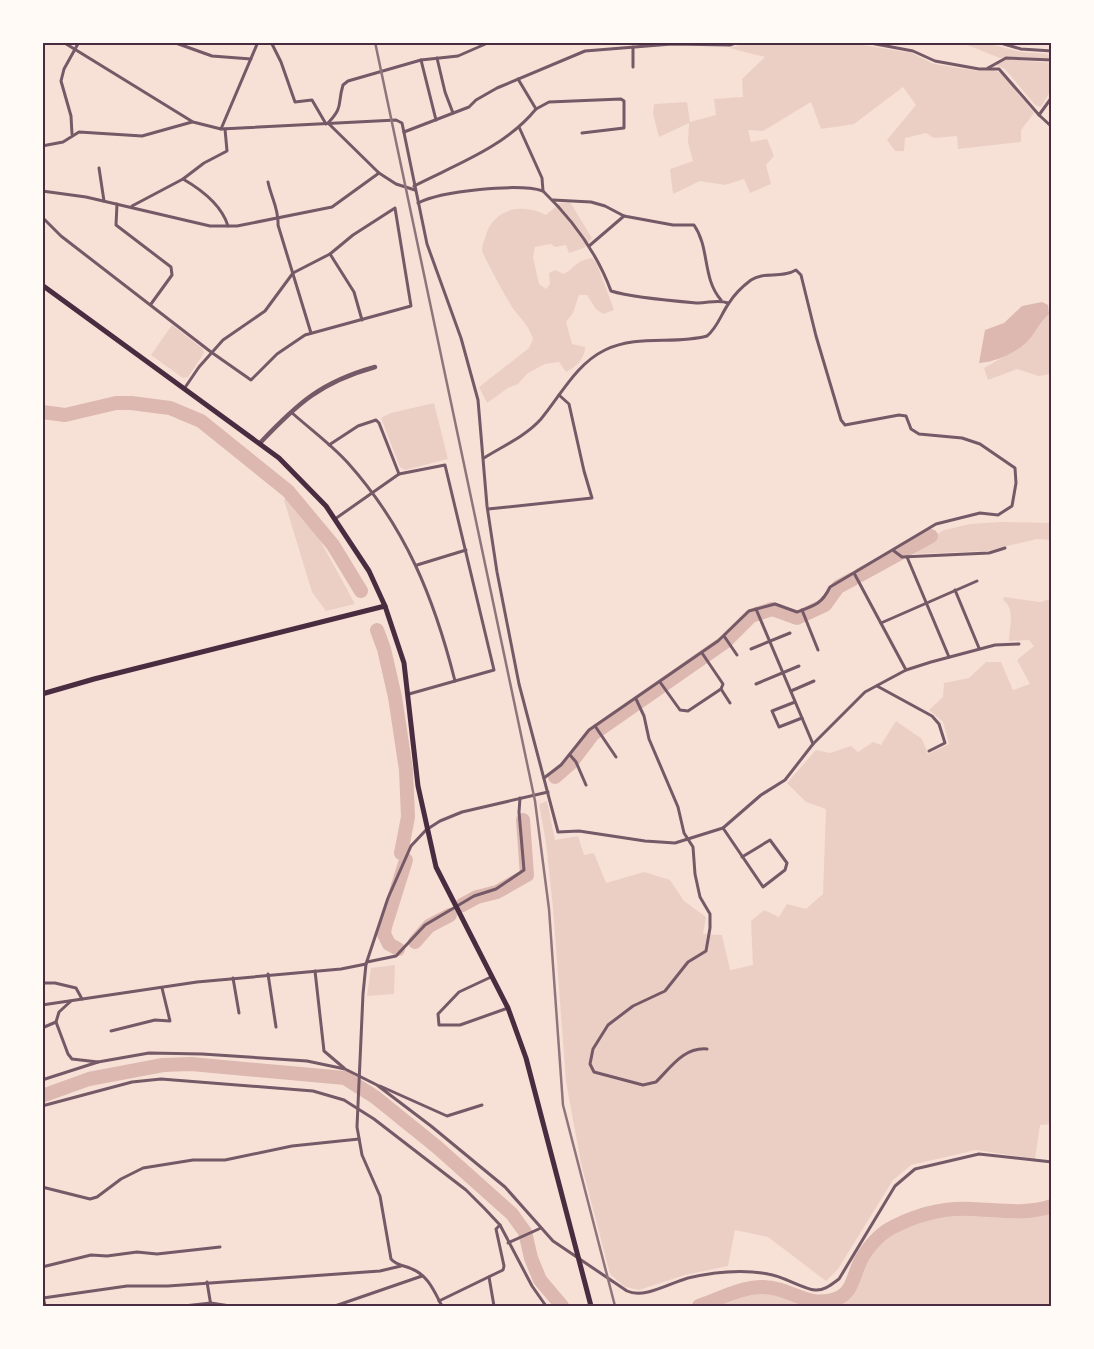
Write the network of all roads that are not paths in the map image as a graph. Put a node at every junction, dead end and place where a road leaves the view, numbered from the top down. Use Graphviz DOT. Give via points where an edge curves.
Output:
graph roads {
  1 [pos="63,42"];
  2 [pos="79,42"];
  3 [pos="173,42"];
  4 [pos="258,42"];
  5 [pos="271,42"];
  6 [pos="490,42"];
  7 [pos="619,42"];
  8 [pos="738,42"];
  9 [pos="865,42"];
  10 [pos="997,42"];
  11 [pos="633,47"];
  12 [pos="618,48"];
  13 [pos="75,50"];
  14 [pos="1052,51"];
  15 [pos="437,58"];
  16 [pos="251,59"];
  17 [pos="421,60"];
  18 [pos="1052,60"];
  19 [pos="633,68"];
  20 [pos="988,69"];
  21 [pos="518,79"];
  22 [pos="1052,97"];
  23 [pos="536,108"];
  24 [pos="453,114"];
  25 [pos="1039,115"];
  26 [pos="436,120"];
  27 [pos="193,122"];
  28 [pos="327,124"];
  29 [pos="518,127"];
  30 [pos="1052,127"];
  31 [pos="223,129"];
  32 [pos="404,132"];
  33 [pos="582,133"];
  34 [pos="72,134"];
  35 [pos="42,146"];
  36 [pos="99,168"];
  37 [pos="379,174"];
  38 [pos="183,179"];
  39 [pos="268,182"];
  40 [pos="414,186"];
  41 [pos="415,190"];
  42 [pos="42,191"];
  43 [pos="543,191"];
  44 [pos="553,200"];
  45 [pos="104,201"];
  46 [pos="418,203"];
  47 [pos="117,204"];
  48 [pos="131,207"];
  49 [pos="624,216"];
  50 [pos="42,217"];
  51 [pos="278,218"];
  52 [pos="228,226"];
  53 [pos="589,246"];
  54 [pos="330,254"];
  55 [pos="293,273"];
  56 [pos="42,285"];
  57 [pos="721,300"];
  58 [pos="728,303"];
  59 [pos="150,304"];
  60 [pos="362,320"];
  61 [pos="311,333"];
  62 [pos="211,352"];
  63 [pos="375,367"];
  64 [pos="184,389"];
  65 [pos="559,395"];
  66 [pos="290,411"];
  67 [pos="260,443"];
  68 [pos="329,445"];
  69 [pos="484,458"];
  70 [pos="399,474"];
  71 [pos="372,493"];
  72 [pos="488,509"];
  73 [pos="335,519"];
  74 [pos="1005,548"];
  75 [pos="466,550"];
  76 [pos="897,553"];
  77 [pos="907,557"];
  78 [pos="417,564"];
  79 [pos="854,573"];
  80 [pos="977,581"];
  81 [pos="956,590"];
  82 [pos="926,602"];
  83 [pos="385,606"];
  84 [pos="757,611"];
  85 [pos="803,613"];
  86 [pos="881,623"];
  87 [pos="790,633"];
  88 [pos="726,638"];
  89 [pos="770,641"];
  90 [pos="1020,644"];
  91 [pos="979,648"];
  92 [pos="751,649"];
  93 [pos="818,650"];
  94 [pos="704,655"];
  95 [pos="736,655"];
  96 [pos="949,657"];
  97 [pos="799,666"];
  98 [pos="906,670"];
  99 [pos="783,673"];
  100 [pos="455,681"];
  101 [pos="814,681"];
  102 [pos="662,684"];
  103 [pos="756,684"];
  104 [pos="876,686"];
  105 [pos="721,688"];
  106 [pos="791,691"];
  107 [pos="42,694"];
  108 [pos="409,694"];
  109 [pos="637,702"];
  110 [pos="795,702"];
  111 [pos="730,703"];
  112 [pos="802,718"];
  113 [pos="596,729"];
  114 [pos="813,744"];
  115 [pos="929,751"];
  116 [pos="616,757"];
  117 [pos="573,758"];
  118 [pos="544,778"];
  119 [pos="586,785"];
  120 [pos="548,792"];
  121 [pos="520,798"];
  122 [pos="722,828"];
  123 [pos="426,830"];
  124 [pos="688,840"];
  125 [pos="742,857"];
  126 [pos="455,906"];
  127 [pos="367,963"];
  128 [pos="315,971"];
  129 [pos="268,974"];
  130 [pos="491,977"];
  131 [pos="234,978"];
  132 [pos="42,983"];
  133 [pos="162,988"];
  134 [pos="82,999"];
  135 [pos="72,1001"];
  136 [pos="42,1005"];
  137 [pos="508,1008"];
  138 [pos="239,1014"];
  139 [pos="56,1022"];
  140 [pos="276,1027"];
  141 [pos="42,1028"];
  142 [pos="111,1031"];
  143 [pos="707,1049"];
  144 [pos="98,1062"];
  145 [pos="345,1068"];
  146 [pos="359,1074"];
  147 [pos="42,1080"];
  148 [pos="377,1086"];
  149 [pos="482,1104"];
  150 [pos="359,1105"];
  151 [pos="42,1106"];
  152 [pos="359,1139"];
  153 [pos="1052,1162"];
  154 [pos="42,1187"];
  155 [pos="500,1225"];
  156 [pos="541,1228"];
  157 [pos="508,1243"];
  158 [pos="220,1247"];
  159 [pos="578,1256"];
  160 [pos="401,1266"];
  161 [pos="42,1267"];
  162 [pos="422,1275"];
  163 [pos="490,1277"];
  164 [pos="207,1282"];
  165 [pos="42,1292"];
  166 [pos="44,1298"];
  167 [pos="439,1301"];
  168 [pos="211,1305"];
  169 [pos="45,1306"];
  170 [pos="184,1306"];
  171 [pos="230,1306"];
  172 [pos="335,1306"];
  173 [pos="442,1306"];
  174 [pos="494,1306"];
  175 [pos="546,1306"];
  176 [pos="591,1306"];
  1 -- 13 [label="street"];
  2 -- 13 [label="street"];
  3 -- 16 [label="street" via="212,56"];
  4 -- 16 [label="street"];
  5 -- 28 [label="street" via="295,102 312,100"];
  6 -- 15 [label="street" via="458,56"];
  7 -- 12 [label="street"];
  8 -- 11 [label="street" via="730,45"];
  9 -- 20 [label="street" via="913,51 935,61"];
  10 -- 14 [label="street" via="1021,49"];
  11 -- 12 [label="street"];
  11 -- 19 [label="street"];
  12 -- 21 [label="street" via="585,51"];
  13 -- 27 [label="street"];
  13 -- 34 [label="street" via="64,68 61,81 71,116"];
  15 -- 17 [label="street"];
  15 -- 24 [label="street"];
  16 -- 31 [label="street"];
  17 -- 26 [label="street"];
  17 -- 28 [label="street" via="348,81 343,85 337,116"];
  18 -- 20 [label="street" via="1006,58"];
  20 -- 25 [label="street" via="1003,72"];
  21 -- 23 [label="street"];
  21 -- 24 [label="street"];
  22 -- 25 [label="street"];
  23 -- 29 [label="street"];
  23 -- 33 [label="street" via="549,102 624,101 624,128"];
  24 -- 26 [label="street"];
  25 -- 30 [label="street"];
  26 -- 32 [label="street"];
  27 -- 31 [label="street"];
  27 -- 34 [label="street" via="142,136"];
  28 -- 31 [label="street"];
  28 -- 32 [label="street" via="396,120 402,123"];
  28 -- 37 [label="street"];
  29 -- 40 [label="street" via="479,155"];
  29 -- 43 [label="street" via="542,178"];
  31 -- 38 [label="street" via="227,151"];
  32 -- 40 [label="street"];
  34 -- 35 [label="street" via="63,142"];
  36 -- 45 [label="street"];
  37 -- 41 [label="street"];
  37 -- 51 [label="street" via="332,207"];
  38 -- 48 [label="street"];
  38 -- 52 [label="street" via="224,212"];
  39 -- 51 [label="street"];
  40 -- 41 [label="street"];
  41 -- 46 [label="street"];
  42 -- 45 [label="street"];
  43 -- 44 [label="street"];
  43 -- 46 [label="street" via="487,190 435,196"];
  44 -- 49 [label="street" via="591,202"];
  44 -- 53 [label="street"];
  45 -- 47 [label="street"];
  46 -- 69 [label="street" via="427,244 461,338 478,400"];
  47 -- 48 [label="street"];
  47 -- 59 [label="street" via="116,225 171,267 172,275"];
  48 -- 52 [label="street" via="210,226"];
  49 -- 53 [label="street"];
  49 -- 57 [label="street" via="672,225 694,225 703,248 712,290"];
  50 -- 59 [label="street"];
  51 -- 52 [label="street"];
  51 -- 55 [label="street"];
  53 -- 57 [label="street" via="601,264 611,292 695,302"];
  54 -- 55 [label="street"];
  54 -- 60 [label="street" via="354,292"];
  54 -- 60 [label="street" via="394,208 411,306"];
  55 -- 61 [label="street"];
  55 -- 62 [label="street" via="265,311"];
  56 -- 64 [label="main road"];
  57 -- 58 [label="street"];
  58 -- 65 [label="street" via="708,336 641,341 606,349 581,367"];
  58 -- 76 [label="street" via="754,279 766,275 781,276 796,270 801,275 816,336 845,425 906,416 912,429 919,434 962,438 980,444 1015,468 1012,506 1006,511 998,515 980,513 936,524"];
  59 -- 62 [label="street"];
  60 -- 61 [label="street"];
  61 -- 62 [label="street" via="277,354 251,380"];
  62 -- 64 [label="street"];
  63 -- 66 [label="street" via="332,382"];
  64 -- 67 [label="main road"];
  65 -- 69 [label="street" via="530,430"];
  65 -- 72 [label="street" via="569,404 592,498"];
  66 -- 67 [label="street"];
  66 -- 68 [label="street"];
  67 -- 73 [label="main road" via="306,485"];
  68 -- 70 [label="street" via="358,426 376,420"];
  68 -- 71 [label="street"];
  69 -- 72 [label="street"];
  70 -- 71 [label="street"];
  70 -- 75 [label="street" via="445,465"];
  71 -- 73 [label="street"];
  71 -- 78 [label="street"];
  72 -- 118 [label="street" via="496,572 519,684"];
  73 -- 83 [label="main road" via="369,571"];
  74 -- 77 [label="street" via="989,553"];
  75 -- 78 [label="street"];
  75 -- 100 [label="street" via="494,670"];
  76 -- 77 [label="street"];
  76 -- 79 [label="street"];
  77 -- 82 [label="street"];
  78 -- 100 [label="street" via="437,615"];
  79 -- 85 [label="street" via="830,587 824,600"];
  79 -- 86 [label="street"];
  80 -- 81 [label="street"];
  81 -- 82 [label="street"];
  81 -- 91 [label="street"];
  82 -- 86 [label="street"];
  82 -- 96 [label="street"];
  83 -- 107 [label="main road"];
  83 -- 108 [label="main road" via="404,663"];
  84 -- 85 [label="street" via="775,604"];
  84 -- 88 [label="street" via="740,618"];
  84 -- 89 [label="street"];
  85 -- 93 [label="street"];
  86 -- 98 [label="street"];
  87 -- 89 [label="street"];
  88 -- 94 [label="street"];
  88 -- 95 [label="street"];
  89 -- 92 [label="street"];
  89 -- 99 [label="street"];
  90 -- 91 [label="street"];
  91 -- 96 [label="street"];
  94 -- 102 [label="street"];
  94 -- 105 [label="street" via="723,684"];
  96 -- 98 [label="street"];
  97 -- 99 [label="street"];
  98 -- 104 [label="street"];
  99 -- 103 [label="street"];
  99 -- 106 [label="street"];
  100 -- 108 [label="street"];
  101 -- 106 [label="street"];
  102 -- 105 [label="street" via="680,710 688,711"];
  102 -- 109 [label="street"];
  104 -- 114 [label="street" via="865,692"];
  104 -- 115 [label="street" via="932,716 939,724 944,743"];
  105 -- 111 [label="street"];
  106 -- 110 [label="street"];
  108 -- 123 [label="main road"];
  109 -- 113 [label="street"];
  109 -- 124 [label="street"];
  110 -- 112 [label="street"];
  110 -- 112 [label="street" via="772,711 779,728"];
  112 -- 114 [label="street"];
  113 -- 116 [label="street"];
  113 -- 117 [label="street" via="582,736"];
  114 -- 122 [label="street" via="785,780 761,795"];
  117 -- 118 [label="street"];
  117 -- 119 [label="street"];
  118 -- 120 [label="street"];
  120 -- 121 [label="street"];
  120 -- 124 [label="street" via="558,832 579,831 655,842"];
  121 -- 123 [label="street" via="462,812"];
  121 -- 126 [label="street" via="524,870 496,890"];
  122 -- 124 [label="street"];
  122 -- 125 [label="street"];
  123 -- 126 [label="main road" via="436,867"];
  123 -- 127 [label="street" via="411,846 397,874"];
  124 -- 143 [label="street" via="693,847 700,897 710,914 706,951 688,962 666,991 634,1006 608,1024 593,1049 590,1064 594,1072 643,1085 656,1082 687,1052"];
  125 -- 125 [label="street" via="763,887 785,870 787,863 770,840"];
  126 -- 127 [label="street" via="425,925 396,956"];
  126 -- 130 [label="main road"];
  127 -- 128 [label="street"];
  127 -- 146 [label="street"];
  128 -- 129 [label="street"];
  128 -- 145 [label="street" via="324,1051"];
  129 -- 131 [label="street"];
  129 -- 140 [label="street"];
  130 -- 137 [label="main road"];
  130 -- 137 [label="street" via="459,992 438,1014 439,1025 460,1025"];
  131 -- 133 [label="street"];
  131 -- 138 [label="street"];
  132 -- 134 [label="street" via="76,988"];
  133 -- 134 [label="street"];
  133 -- 142 [label="street" via="170,1020 155,1020"];
  134 -- 135 [label="street"];
  135 -- 136 [label="street"];
  135 -- 139 [label="street" via="59,1012"];
  137 -- 159 [label="main road" via="526,1058"];
  139 -- 141 [label="street"];
  139 -- 144 [label="street" via="72,1059"];
  144 -- 145 [label="street" via="139,1053 202,1054 307,1061"];
  144 -- 147 [label="street"];
  145 -- 146 [label="street"];
  146 -- 148 [label="street"];
  146 -- 150 [label="street"];
  148 -- 149 [label="street" via="447,1116"];
  148 -- 156 [label="street" via="499,1182"];
  150 -- 151 [label="street" via="313,1091 161,1078 132,1082"];
  150 -- 152 [label="street"];
  150 -- 155 [label="street" via="466,1190"];
  152 -- 154 [label="street" via="292,1146 225,1160 193,1160 144,1168 90,1199"];
  152 -- 160 [label="street" via="362,1155 380,1196 389,1256"];
  153 -- 159 [label="street" via="979,1154 916,1169 895,1186 839,1279 829,1287 816,1290 768,1274 742,1272 708,1274 636,1294"];
  155 -- 157 [label="street"];
  155 -- 163 [label="street" via="496,1229 504,1266 503,1270"];
  156 -- 157 [label="street"];
  156 -- 159 [label="street" via="553,1241"];
  157 -- 175 [label="street"];
  158 -- 161 [label="street" via="157,1254 91,1255"];
  159 -- 176 [label="main road"];
  160 -- 162 [label="street"];
  160 -- 164 [label="street" via="380,1271"];
  162 -- 167 [label="street"];
  162 -- 172 [label="street"];
  163 -- 167 [label="street"];
  163 -- 174 [label="street"];
  164 -- 166 [label="street" via="104,1288"];
  164 -- 168 [label="street"];
  165 -- 166 [label="street"];
  166 -- 169 [label="street"];
  167 -- 173 [label="street"];
  168 -- 170 [label="street"];
  168 -- 171 [label="street"];
}
